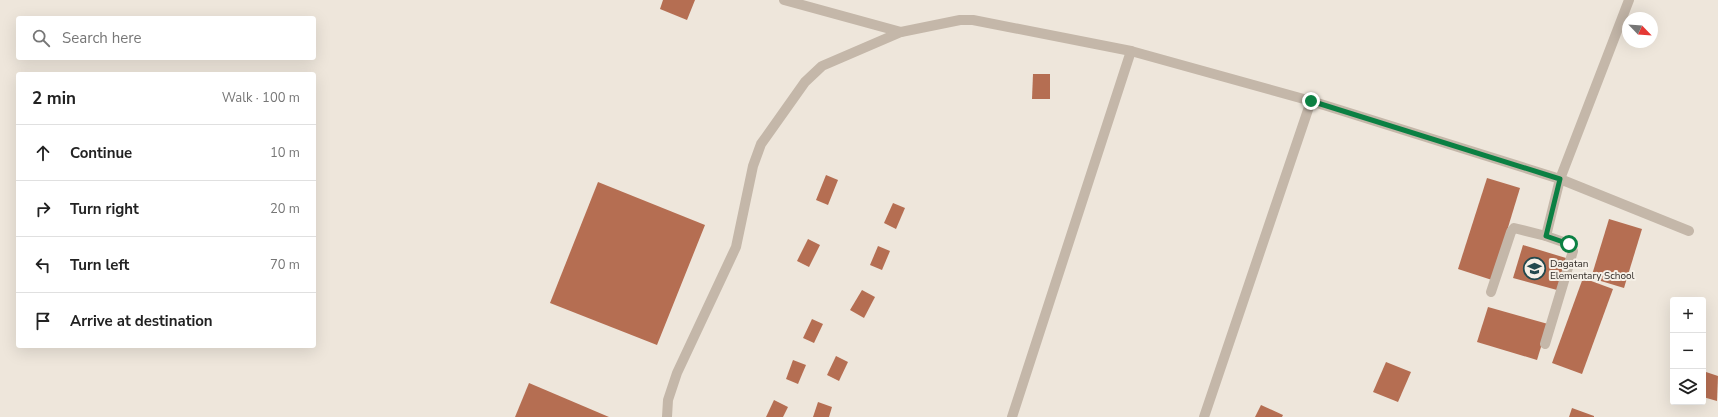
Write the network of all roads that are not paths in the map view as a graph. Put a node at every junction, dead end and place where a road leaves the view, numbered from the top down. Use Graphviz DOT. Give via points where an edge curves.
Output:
graph roads {
  1 [pos="784,0"];
  2 [pos="1629,0"];
  3 [pos="901,32"];
  4 [pos="1131,51"];
  5 [pos="1311,101"];
  6 [pos="1560,179"];
  7 [pos="1689,231"];
  8 [pos="1546,236"];
  9 [pos="1491,292"];
  10 [pos="1545,344"];
  11 [pos="667,417"];
  12 [pos="1012,417"];
  13 [pos="1204,417"];
  1 -- 3 [label="street"];
  2 -- 6 [label="street"];
  3 -- 4 [label="street" via="960,20 973,20"];
  3 -- 11 [label="street" via="822,66 805,82 761,144 753,166 736,247 677,373 668,400"];
  4 -- 5 [label="street"];
  4 -- 12 [label="street"];
  5 -- 6 [label="street"];
  5 -- 13 [label="street"];
  6 -- 7 [label="street"];
  6 -- 8 [label="street"];
  8 -- 9 [label="street" via="1514,228"];
  8 -- 10 [label="street" via="1569,244 1572,251"];
}
